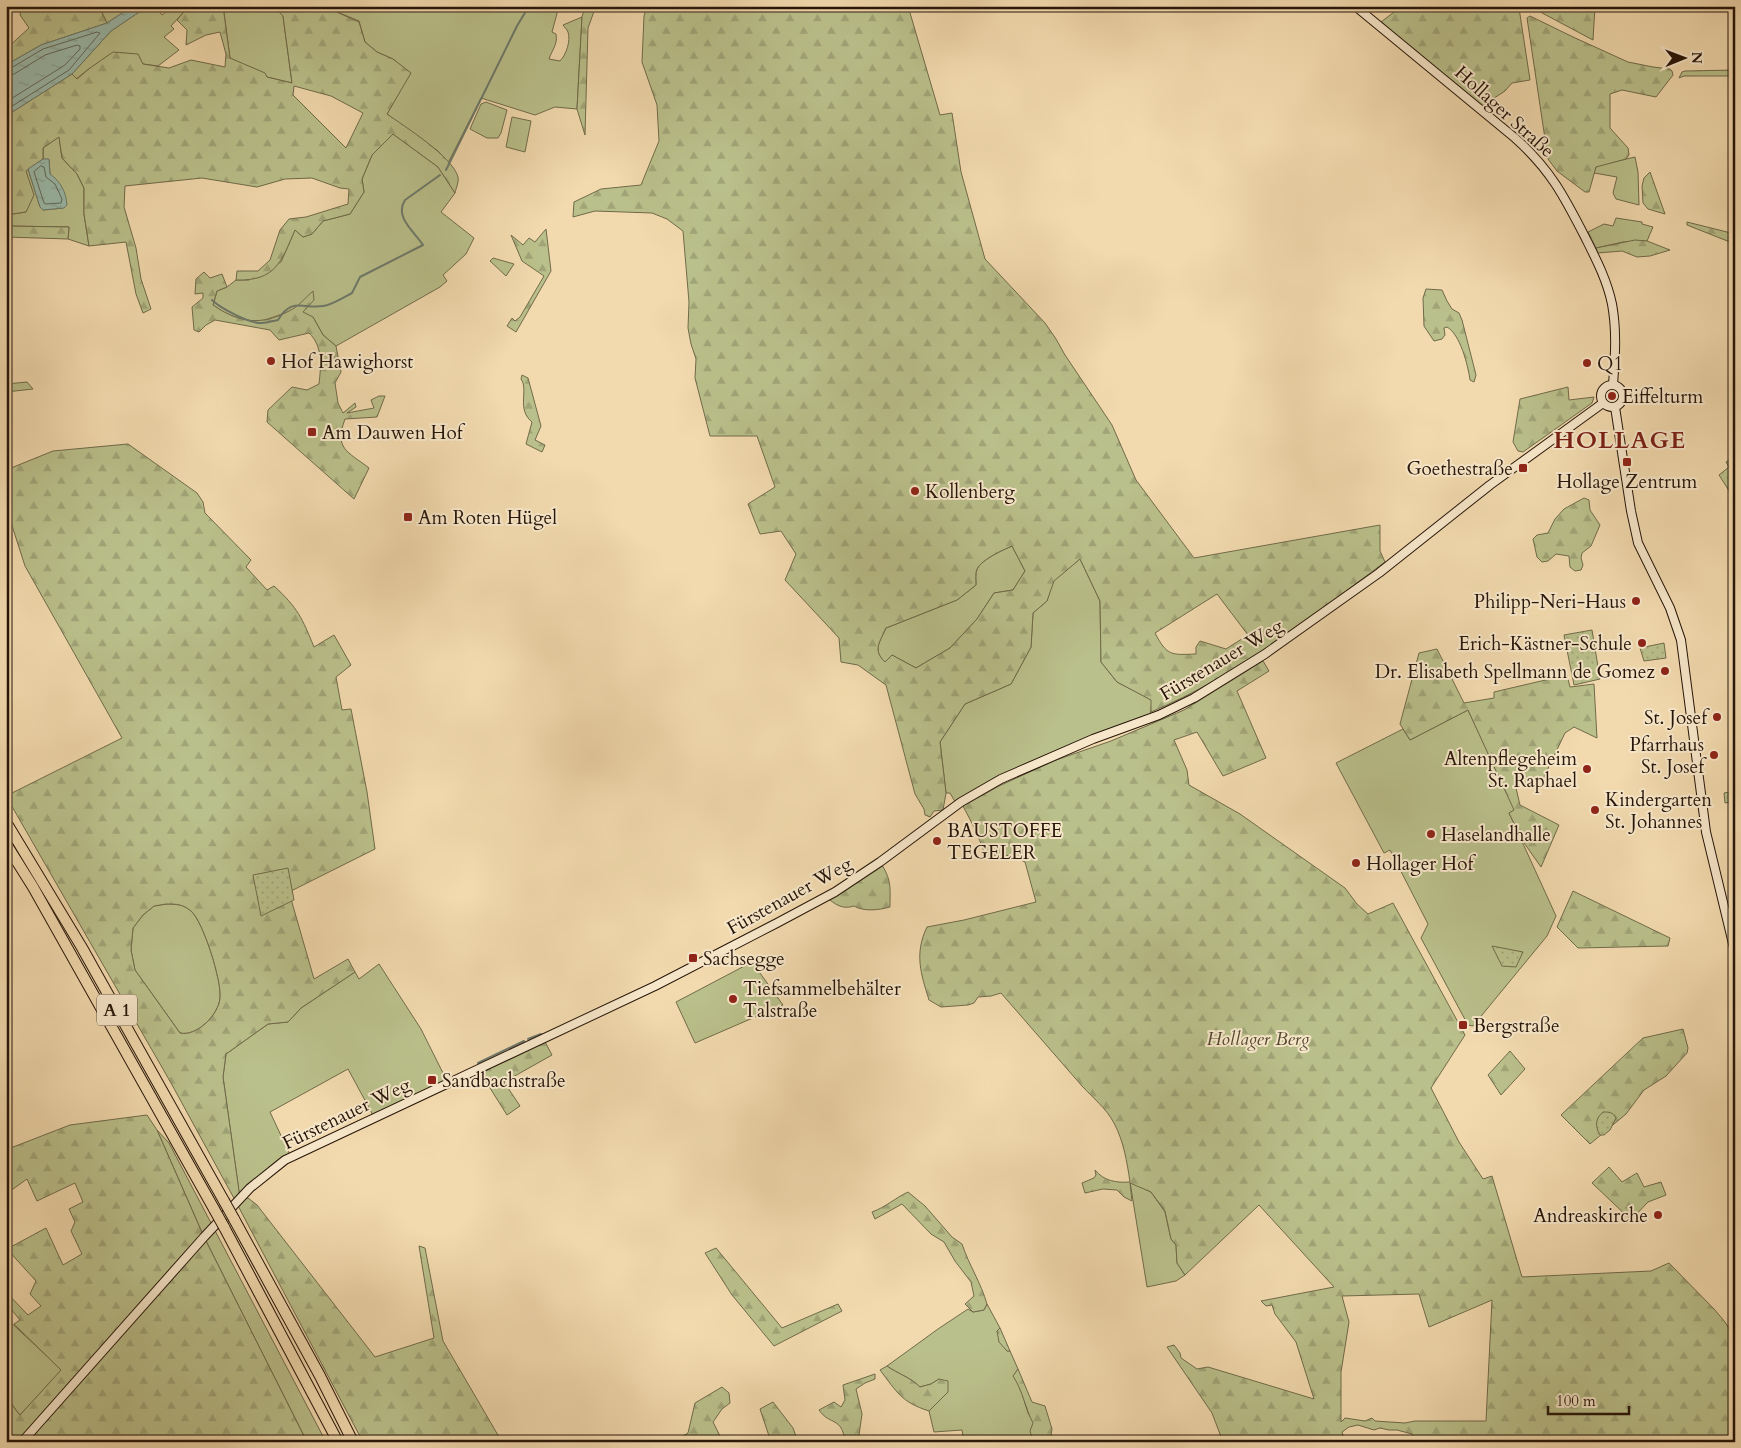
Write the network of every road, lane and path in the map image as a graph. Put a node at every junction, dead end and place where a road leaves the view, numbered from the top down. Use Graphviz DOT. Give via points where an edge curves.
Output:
graph roads {
  1 [pos="1355,6"];
  2 [pos="1613,385"];
  3 [pos="1603,403"];
  4 [pos="1615,406"];
  5 [pos="6,822"];
  6 [pos="6,844"];
  7 [pos="1735,952"];
  8 [pos="22,1442"];
  9 [pos="338,1442"];
  10 [pos="353,1442"];
  1 -- 2 [label="street, Hollager Straße" via="1516,138 1556,182 1608,290 1614,328"];
  2 -- 3 [label="street" via="1602,390 1600,397"];
  2 -- 4 [label="street" via="1623,394"];
  3 -- 4 [label="street"];
  3 -- 8 [label="street, Fürstenauer Weg" via="1490,485 1379,573 1265,654 1194,698 1001,779 961,802 826,897 655,986 286,1160 250,1188 204,1237"];
  4 -- 7 [label="street" via="1638,543 1673,613 1681,640 1706,832"];
  5 -- 10 [label="highway, A 1, bridge" via="81,946 224,1201"];
  6 -- 9 [label="highway, A 1, bridge" via="33,886 224,1227"];
}
